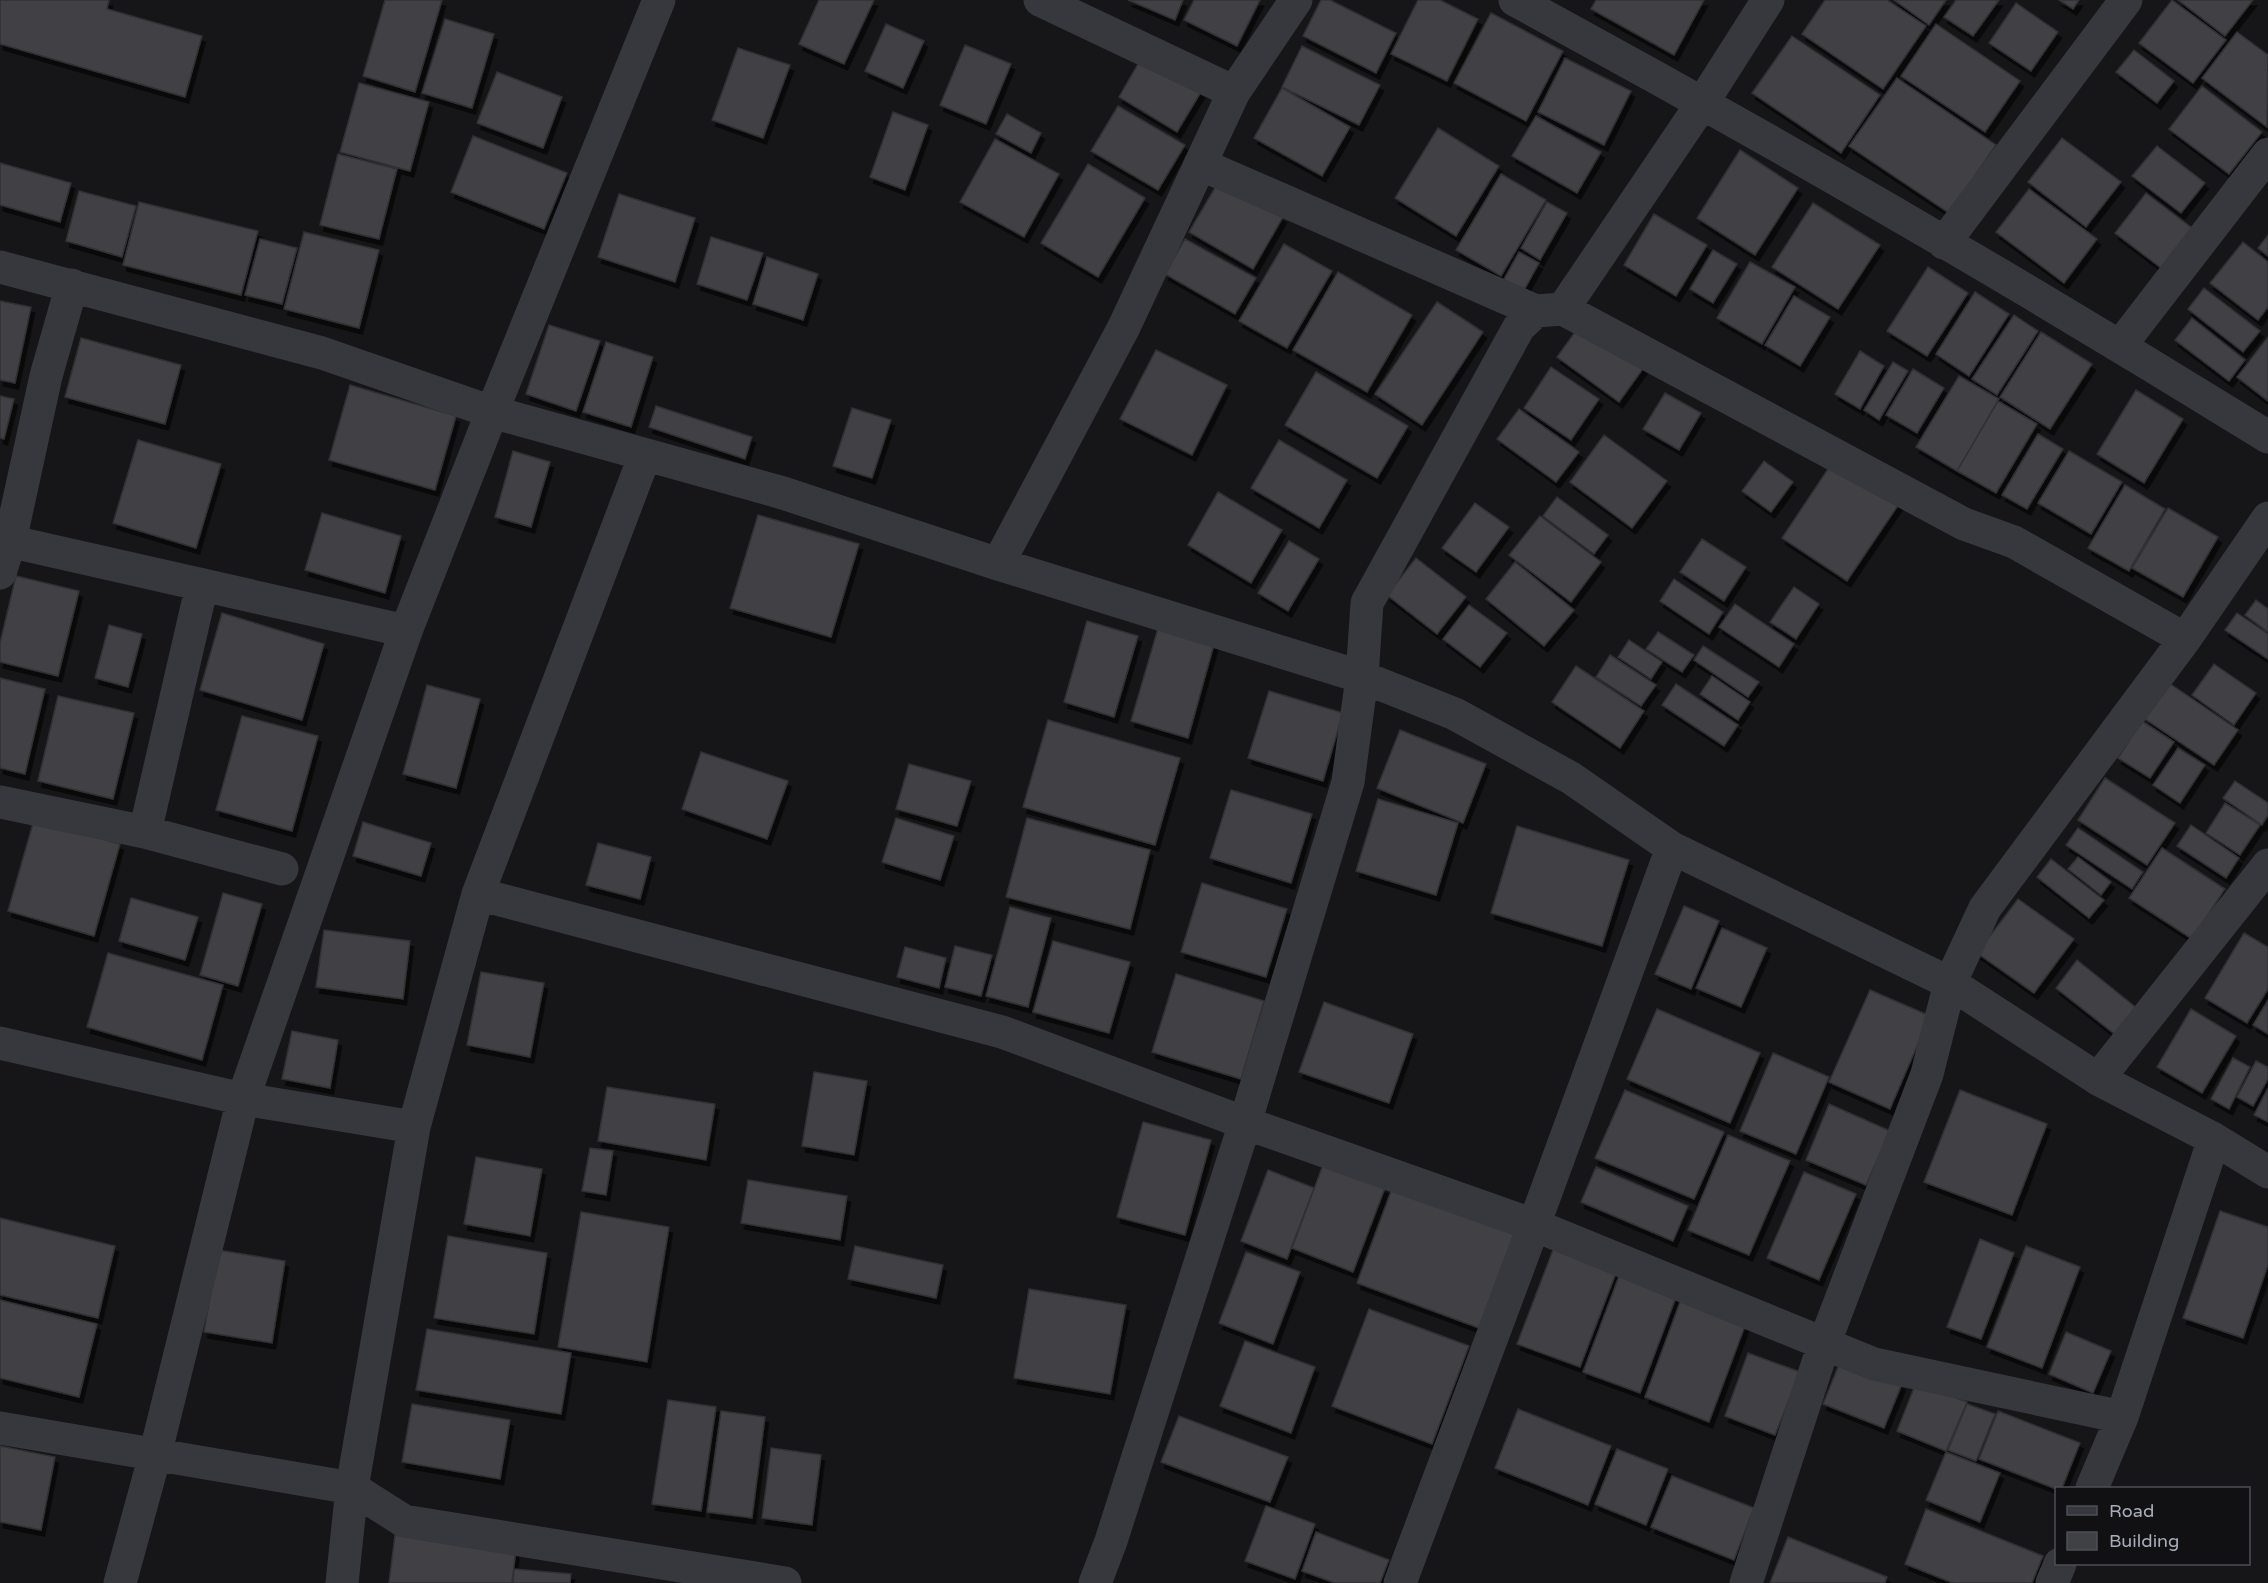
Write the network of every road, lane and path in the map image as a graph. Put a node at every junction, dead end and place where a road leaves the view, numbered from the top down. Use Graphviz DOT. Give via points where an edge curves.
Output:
graph roads {
  1 [pos="659,0"];
  2 [pos="1040,0"];
  3 [pos="1296,0"];
  4 [pos="1515,0"];
  5 [pos="1768,0"];
  6 [pos="2126,0"];
  7 [pos="1234,92"];
  8 [pos="1703,102"];
  9 [pos="2268,154"];
  10 [pos="1200,164"];
  11 [pos="1944,243"];
  12 [pos="0,267"];
  13 [pos="72,285"];
  14 [pos="1550,310"];
  15 [pos="2120,346"];
  16 [pos="492,412"];
  17 [pos="2268,437"];
  18 [pos="645,455"];
  19 [pos="2268,518"];
  20 [pos="5,540"];
  21 [pos="998,564"];
  22 [pos="0,573"];
  23 [pos="202,585"];
  24 [pos="406,631"];
  25 [pos="2186,639"];
  26 [pos="1362,677"];
  27 [pos="0,802"];
  28 [pos="145,832"];
  29 [pos="1672,848"];
  30 [pos="2268,865"];
  31 [pos="282,869"];
  32 [pos="478,894"];
  33 [pos="1950,983"];
  34 [pos="0,1042"];
  35 [pos="2098,1079"];
  36 [pos="243,1099"];
  37 [pos="1245,1123"];
  38 [pos="414,1127"];
  39 [pos="2214,1139"];
  40 [pos="2268,1172"];
  41 [pos="1534,1225"];
  42 [pos="1824,1344"];
  43 [pos="2122,1417"];
  44 [pos="0,1428"];
  45 [pos="154,1455"];
  46 [pos="2092,1487"];
  47 [pos="352,1488"];
  48 [pos="2059,1565"];
  49 [pos="120,1583"];
  50 [pos="342,1583"];
  51 [pos="785,1583"];
  52 [pos="1095,1583"];
  53 [pos="1400,1583"];
  54 [pos="1746,1583"];
  55 [pos="2052,1583"];
  1 -- 16 [label="street"];
  2 -- 7 [label="street"];
  3 -- 7 [label="street"];
  4 -- 8 [label="street"];
  5 -- 8 [label="street"];
  6 -- 11 [label="street"];
  7 -- 10 [label="street"];
  8 -- 11 [label="street"];
  8 -- 14 [label="street"];
  9 -- 15 [label="street"];
  10 -- 14 [label="street"];
  10 -- 21 [label="street" via="1124,327"];
  11 -- 15 [label="street"];
  12 -- 13 [label="street"];
  13 -- 16 [label="street" via="322,353"];
  13 -- 20 [label="street"];
  14 -- 25 [label="street" via="1964,524 2014,542"];
  14 -- 26 [label="street" via="1519,327 1367,603"];
  15 -- 17 [label="street"];
  16 -- 18 [label="street"];
  16 -- 24 [label="street"];
  18 -- 21 [label="street" via="783,493"];
  18 -- 32 [label="street"];
  19 -- 25 [label="street"];
  20 -- 22 [label="street"];
  20 -- 23 [label="street"];
  21 -- 26 [label="street"];
  23 -- 24 [label="street"];
  23 -- 28 [label="street"];
  24 -- 36 [label="street"];
  25 -- 33 [label="street" via="1985,908"];
  26 -- 29 [label="street" via="1455,714 1571,778"];
  26 -- 37 [label="street" via="1348,782"];
  27 -- 28 [label="street"];
  28 -- 31 [label="street"];
  29 -- 33 [label="street"];
  29 -- 41 [label="street"];
  30 -- 35 [label="street"];
  32 -- 37 [label="street" via="1002,1032"];
  32 -- 38 [label="street"];
  33 -- 35 [label="street"];
  33 -- 42 [label="street" via="1927,1074"];
  34 -- 36 [label="street"];
  35 -- 39 [label="street"];
  36 -- 38 [label="street"];
  36 -- 45 [label="street"];
  37 -- 41 [label="street"];
  37 -- 52 [label="street"];
  38 -- 47 [label="street"];
  39 -- 40 [label="street"];
  39 -- 43 [label="street"];
  41 -- 42 [label="street"];
  41 -- 53 [label="street"];
  42 -- 43 [label="street" via="1874,1364"];
  42 -- 54 [label="street"];
  43 -- 46 [label="street"];
  44 -- 45 [label="street"];
  45 -- 47 [label="street"];
  45 -- 49 [label="street"];
  47 -- 50 [label="street"];
  47 -- 51 [label="street" via="404,1521"];
  48 -- 55 [label="street"];
}
